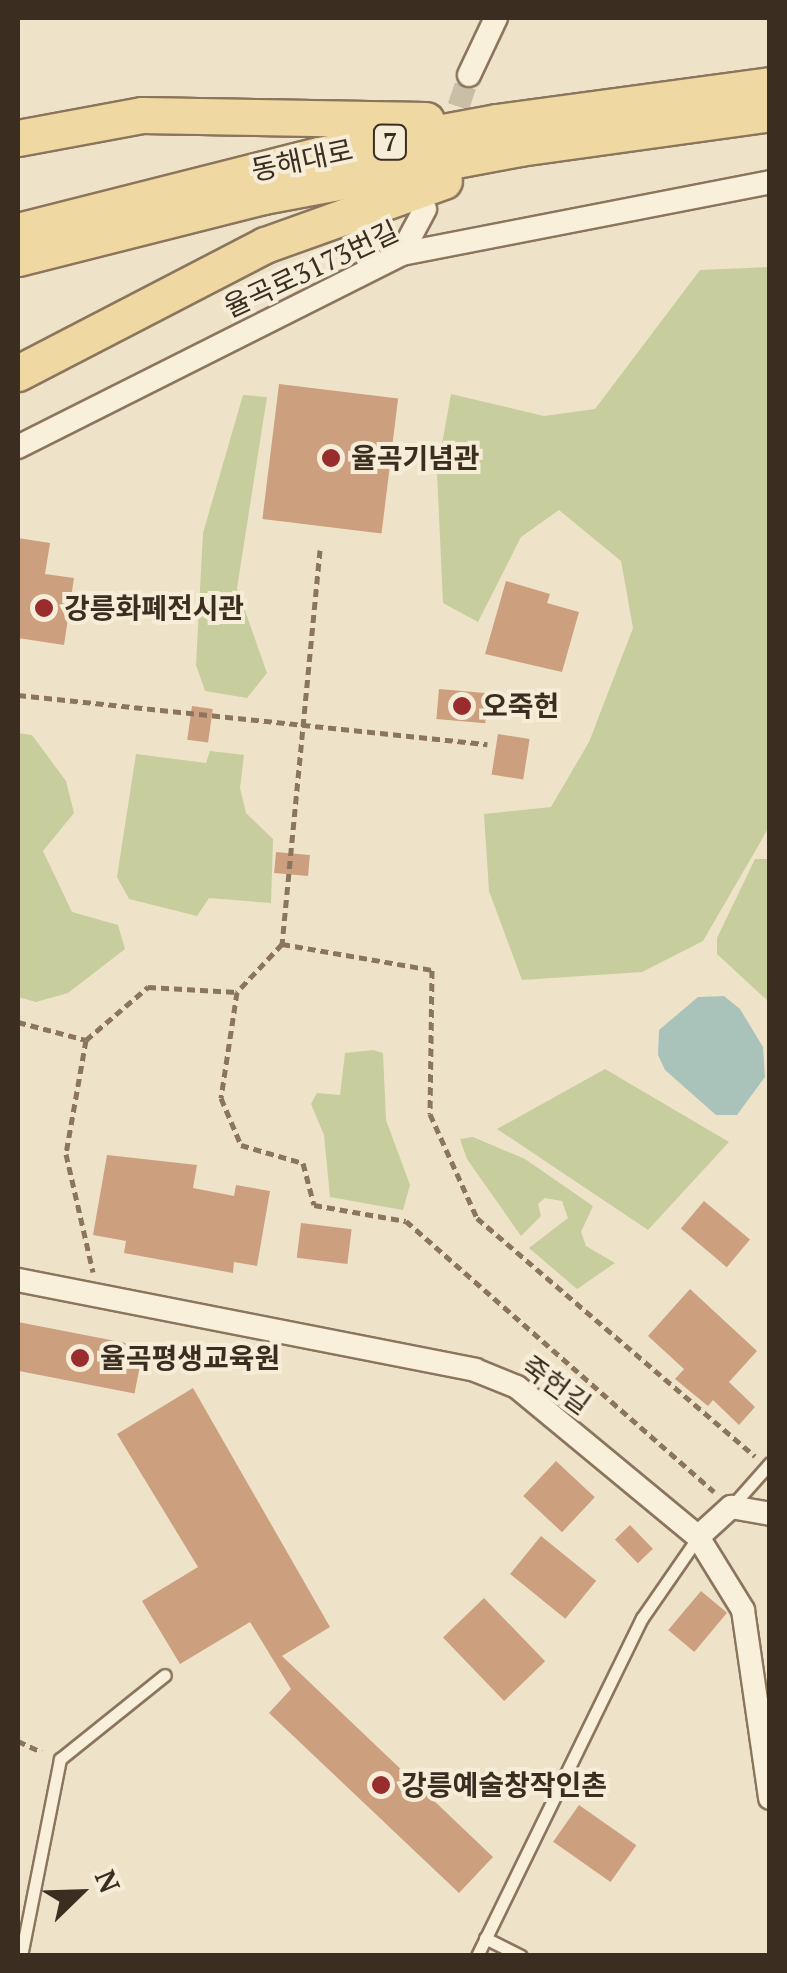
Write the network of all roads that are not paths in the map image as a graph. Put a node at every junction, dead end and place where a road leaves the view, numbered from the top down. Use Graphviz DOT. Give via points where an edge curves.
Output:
graph roads {
  1 [pos="496,18"];
  2 [pos="470,74"];
  3 [pos="770,85"];
  4 [pos="770,113"];
  5 [pos="496,122"];
  6 [pos="18,138"];
  7 [pos="553,143"];
  8 [pos="770,182"];
  9 [pos="425,209"];
  10 [pos="18,231"];
  11 [pos="402,254"];
  12 [pos="18,258"];
  13 [pos="18,373"];
  14 [pos="18,447"];
  15 [pos="18,1280"];
  16 [pos="768,1465"];
  17 [pos="732,1508"];
  18 [pos="770,1514"];
  19 [pos="698,1536"];
  20 [pos="164,1675"];
  21 [pos="770,1798"];
  22 [pos="486,1938"];
  23 [pos="21,1956"];
  24 [pos="477,1956"];
  25 [pos="521,1956"];
  1 -- 2 [label="street"];
  3 -- 5 [label="main road, 동해대로 / 7"];
  4 -- 7 [label="main road, 동해대로 / 7"];
  5 -- 6 [label="main road" via="142,114"];
  5 -- 10 [label="main road, 동해대로 / 7" via="319,155"];
  7 -- 12 [label="main road, 동해대로 / 7" via="263,196"];
  7 -- 13 [label="main road" via="265,246"];
  8 -- 11 [label="street, 율곡로3173번길"];
  9 -- 11 [label="street"];
  11 -- 14 [label="street, 율곡로3173번길"];
  15 -- 19 [label="street, 죽헌길" via="475,1370 517,1387"];
  16 -- 17 [label="lane"];
  17 -- 18 [label="street"];
  17 -- 19 [label="street"];
  19 -- 21 [label="street, 죽헌길" via="743,1610"];
  19 -- 22 [label="lane" via="642,1618"];
  20 -- 23 [label="lane" via="60,1759"];
  22 -- 24 [label="lane"];
  22 -- 25 [label="lane"];
}
